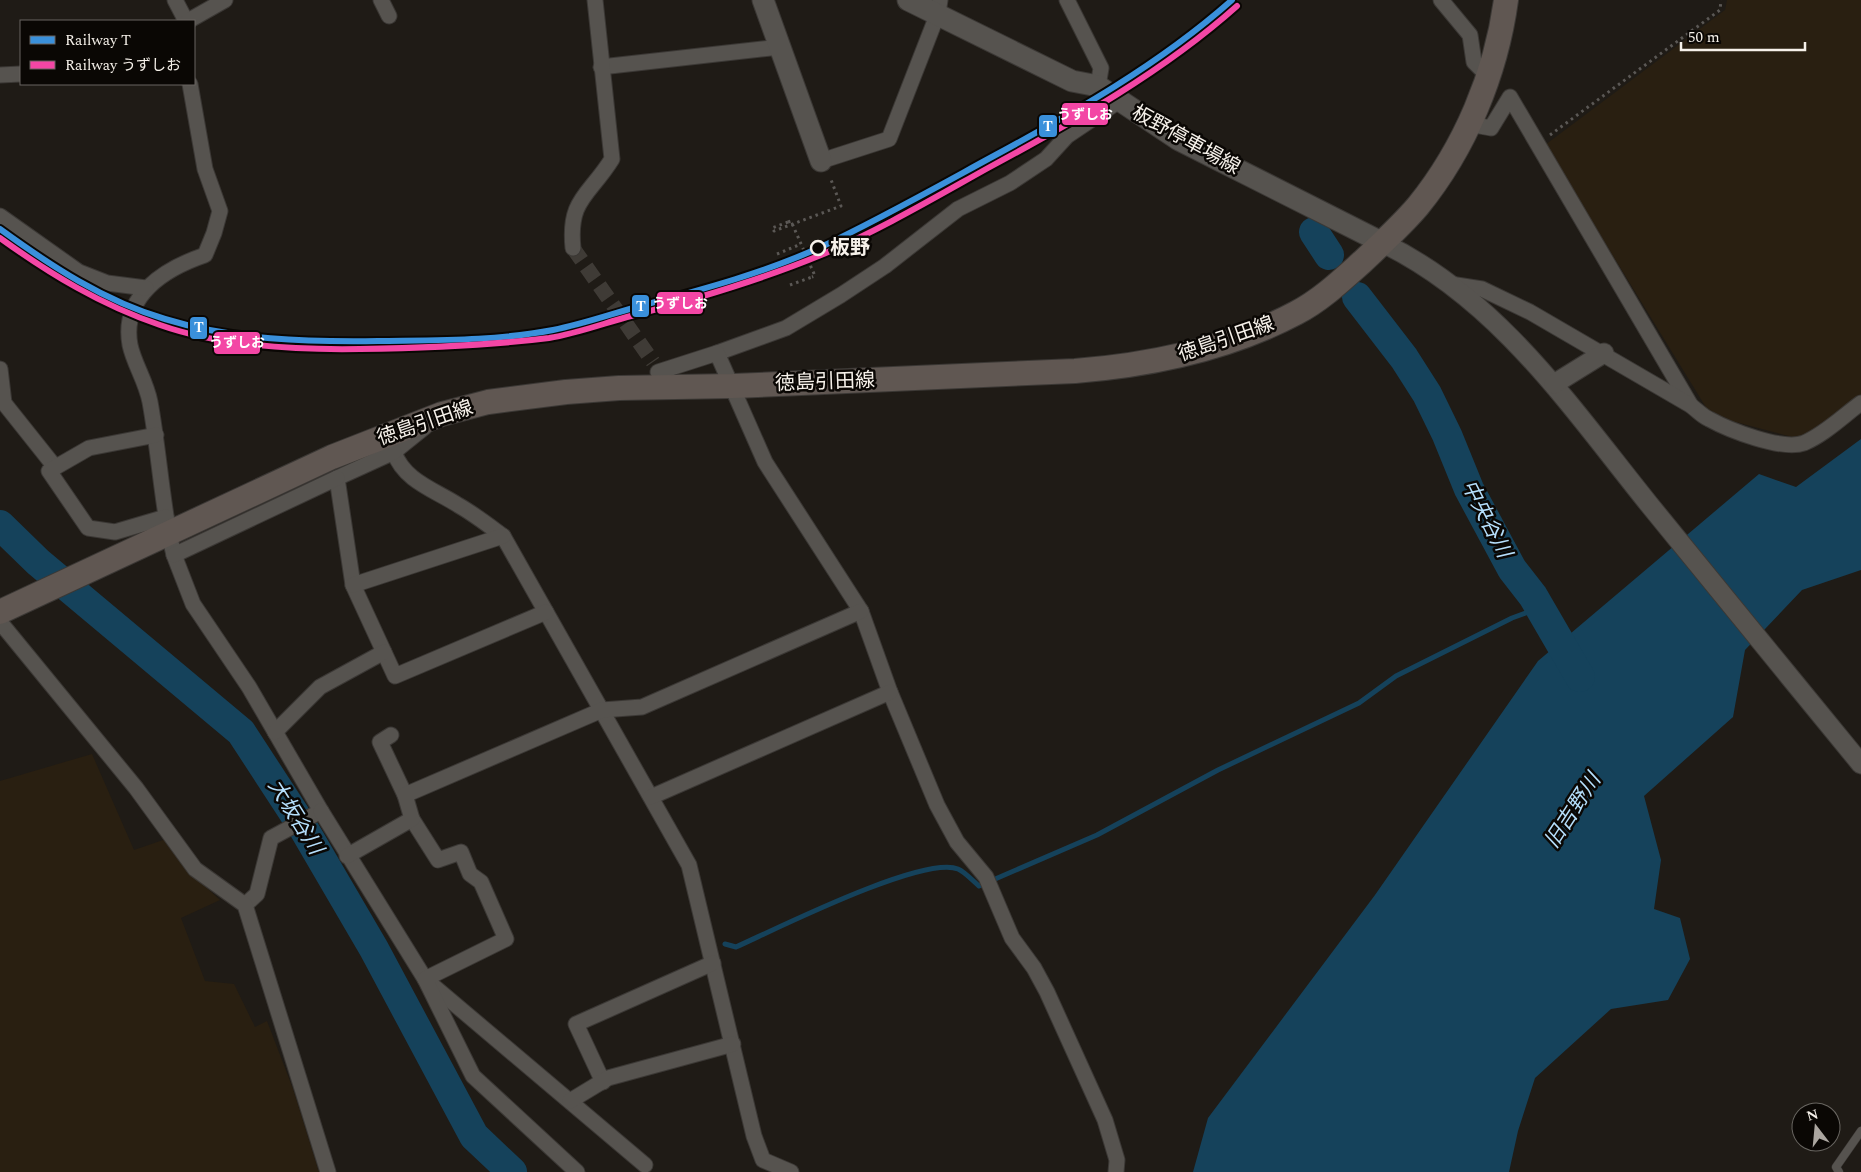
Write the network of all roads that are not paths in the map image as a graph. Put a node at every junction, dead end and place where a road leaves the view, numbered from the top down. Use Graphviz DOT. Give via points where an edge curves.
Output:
graph roads {
  1 [pos="175,0"];
  2 [pos="226,0"];
  3 [pos="381,0"];
  4 [pos="595,0"];
  5 [pos="763,0"];
  6 [pos="908,0"];
  7 [pos="1067,0"];
  8 [pos="1441,0"];
  9 [pos="1506,0"];
  10 [pos="939,7"];
  11 [pos="389,16"];
  12 [pos="186,20"];
  13 [pos="189,20"];
  14 [pos="780,47"];
  15 [pos="601,67"];
  16 [pos="20,74"];
  17 [pos="0,75"];
  18 [pos="1488,76"];
  19 [pos="190,85"];
  20 [pos="1098,86"];
  21 [pos="1119,101"];
  22 [pos="1469,124"];
  23 [pos="823,160"];
  24 [pos="0,216"];
  25 [pos="1383,243"];
  26 [pos="573,248"];
  27 [pos="1450,284"];
  28 [pos="146,288"];
  29 [pos="717,353"];
  30 [pos="1604,353"];
  31 [pos="0,369"];
  32 [pos="1554,384"];
  33 [pos="733,386"];
  34 [pos="619,388"];
  35 [pos="1861,403"];
  36 [pos="1690,405"];
  37 [pos="442,414"];
  38 [pos="156,435"];
  39 [pos="394,452"];
  40 [pos="54,467"];
  41 [pos="337,478"];
  42 [pos="170,535"];
  43 [pos="502,536"];
  44 [pos="354,585"];
  45 [pos="9,608"];
  46 [pos="861,611"];
  47 [pos="546,612"];
  48 [pos="0,622"];
  49 [pos="384,652"];
  50 [pos="890,692"];
  51 [pos="602,710"];
  52 [pos="275,732"];
  53 [pos="391,735"];
  54 [pos="1861,764"];
  55 [pos="405,795"];
  56 [pos="651,797"];
  57 [pos="318,813"];
  58 [pos="412,819"];
  59 [pos="347,856"];
  60 [pos="245,905"];
  61 [pos="713,963"];
  62 [pos="426,979"];
  63 [pos="733,1044"];
  64 [pos="603,1082"];
  65 [pos="570,1101"];
  66 [pos="1861,1132"];
  67 [pos="644,1165"];
  68 [pos="328,1172"];
  69 [pos="577,1172"];
  70 [pos="791,1172"];
  71 [pos="1116,1172"];
  72 [pos="1838,1172"];
  1 -- 12 [label="street"];
  2 -- 13 [label="street"];
  3 -- 11 [label="street"];
  4 -- 15 [label="street"];
  5 -- 14 [label="main road"];
  6 -- 10 [label="main road, 板野停車場線"];
  7 -- 20 [label="street" via="1101,68"];
  8 -- 18 [label="street" via="1470,36 1474,62"];
  9 -- 18 [label="main road, 徳島引田線"];
  10 -- 20 [label="main road, 板野停車場線" via="1072,81"];
  10 -- 23 [label="street" via="889,139"];
  14 -- 15 [label="street"];
  14 -- 23 [label="main road"];
  15 -- 26 [label="street" via="612,159 581,198 572,219"];
  16 -- 17 [label="street"];
  18 -- 22 [label="main road, 徳島引田線"];
  19 -- 28 [label="street" via="205,169 220,211 205,255 183,262"];
  20 -- 21 [label="main road, 板野停車場線"];
  21 -- 25 [label="main road, 板野停車場線" via="1179,140"];
  21 -- 29 [label="street" via="1067,136 1046,159 1010,183 958,209 841,296 786,328"];
  22 -- 25 [label="main road, 徳島引田線" via="1418,206"];
  22 -- 36 [label="street" via="1491,128 1510,97"];
  24 -- 28 [label="street" via="79,272 107,283"];
  25 -- 27 [label="street" via="1414,258"];
  25 -- 33 [label="main road, 徳島引田線" via="1334,287 1298,312 1242,338 1176,357 1128,367 1075,371"];
  27 -- 30 [label="street" via="1482,289"];
  27 -- 32 [label="street" via="1517,343"];
  28 -- 38 [label="street" via="140,294 128,326 130,346 147,385"];
  29 -- 33 [label="street"];
  29 -- 34 [label="street" via="656,367"];
  30 -- 32 [label="street"];
  30 -- 36 [label="street"];
  31 -- 40 [label="street" via="4,404"];
  32 -- 54 [label="street"];
  33 -- 34 [label="main road, 徳島引田線"];
  33 -- 46 [label="street" via="765,462"];
  34 -- 37 [label="main road, 徳島引田線" via="488,402"];
  35 -- 36 [label="street" via="1817,436 1793,445 1761,440 1708,419"];
  37 -- 39 [label="street"];
  37 -- 42 [label="main road, 徳島引田線" via="332,457"];
  38 -- 40 [label="street" via="89,448"];
  38 -- 42 [label="street"];
  39 -- 41 [label="street"];
  39 -- 43 [label="street" via="396,460 415,481 459,505"];
  40 -- 42 [label="street" via="49,470 88,528"];
  41 -- 42 [label="street"];
  41 -- 44 [label="street"];
  42 -- 45 [label="main road, 徳島引田線"];
  42 -- 52 [label="street" via="193,604"];
  43 -- 44 [label="street"];
  43 -- 47 [label="street"];
  44 -- 49 [label="street"];
  46 -- 50 [label="street"];
  46 -- 51 [label="street" via="642,707"];
  47 -- 49 [label="street" via="395,676"];
  47 -- 51 [label="street"];
  48 -- 60 [label="street" via="136,788 195,869"];
  49 -- 52 [label="street" via="320,687"];
  50 -- 56 [label="street"];
  50 -- 71 [label="street" via="937,805 957,842 988,881 1012,938 1047,992 1105,1120 1117,1160"];
  51 -- 55 [label="street"];
  51 -- 56 [label="street"];
  52 -- 57 [label="street"];
  53 -- 55 [label="street" via="380,742"];
  55 -- 58 [label="street"];
  56 -- 61 [label="street" via="689,866"];
  57 -- 59 [label="street"];
  57 -- 60 [label="street" via="271,838 257,894"];
  58 -- 59 [label="street"];
  58 -- 62 [label="street" via="438,860 461,852 470,874 481,882 506,939"];
  59 -- 62 [label="street"];
  60 -- 68 [label="street"];
  61 -- 63 [label="street"];
  61 -- 64 [label="street" via="576,1024"];
  62 -- 65 [label="street"];
  62 -- 69 [label="street" via="473,1076"];
  63 -- 64 [label="street"];
  63 -- 70 [label="street" via="754,1136 763,1160"];
  64 -- 65 [label="street"];
  65 -- 67 [label="street"];
  66 -- 72 [label="lane" via="1836,1167"];
}
